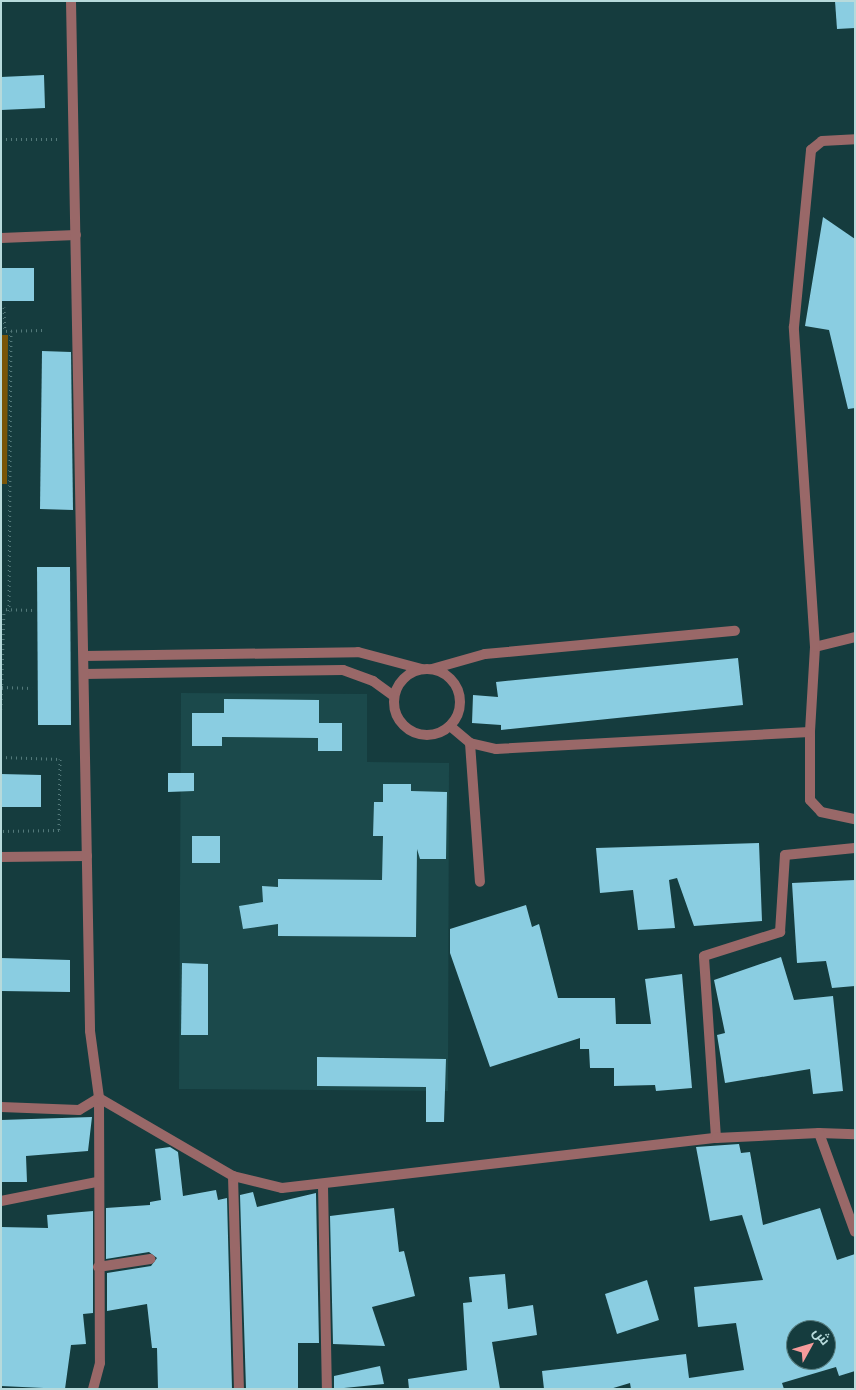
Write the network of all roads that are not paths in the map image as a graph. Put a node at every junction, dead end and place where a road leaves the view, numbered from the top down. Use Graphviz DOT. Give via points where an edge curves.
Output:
graph roads {
  1 [pos="71,1"];
  2 [pos="855,139"];
  3 [pos="76,236"];
  4 [pos="1,238"];
  5 [pos="735,630"];
  6 [pos="855,637"];
  7 [pos="815,647"];
  8 [pos="84,656"];
  9 [pos="427,669"];
  10 [pos="84,674"];
  11 [pos="394,696"];
  12 [pos="450,726"];
  13 [pos="810,732"];
  14 [pos="470,743"];
  15 [pos="855,819"];
  16 [pos="855,848"];
  17 [pos="87,856"];
  18 [pos="1,857"];
  19 [pos="480,882"];
  20 [pos="100,1098"];
  21 [pos="1,1107"];
  22 [pos="819,1133"];
  23 [pos="855,1134"];
  24 [pos="716,1138"];
  25 [pos="233,1176"];
  26 [pos="97,1182"];
  27 [pos="323,1186"];
  28 [pos="1,1201"];
  29 [pos="855,1232"];
  30 [pos="150,1260"];
  31 [pos="98,1268"];
  32 [pos="93,1389"];
  33 [pos="239,1389"];
  34 [pos="328,1389"];
  1 -- 3 [label="street"];
  2 -- 7 [label="street" via="822,141 811,150 794,327"];
  3 -- 4 [label="street"];
  3 -- 8 [label="street"];
  5 -- 9 [label="street" via="485,654"];
  6 -- 7 [label="street"];
  7 -- 13 [label="street"];
  8 -- 9 [label="street" via="358,652"];
  8 -- 10 [label="street"];
  9 -- 11 [label="street" via="404,678"];
  9 -- 12 [label="street" via="456,687 460,707"];
  10 -- 11 [label="street" via="343,670 373,681"];
  10 -- 17 [label="street"];
  11 -- 12 [label="street" via="397,717 412,731 432,734"];
  12 -- 14 [label="street"];
  13 -- 14 [label="street" via="496,749"];
  13 -- 15 [label="street" via="810,800 821,812"];
  14 -- 19 [label="street"];
  16 -- 24 [label="street" via="785,855 780,932 704,956"];
  17 -- 18 [label="street"];
  17 -- 20 [label="street" via="90,1031"];
  20 -- 21 [label="street" via="79,1110"];
  20 -- 25 [label="street"];
  20 -- 26 [label="street"];
  22 -- 23 [label="street"];
  22 -- 24 [label="street"];
  22 -- 29 [label="street"];
  24 -- 27 [label="street"];
  25 -- 27 [label="street" via="282,1188"];
  25 -- 33 [label="street"];
  26 -- 28 [label="street"];
  26 -- 31 [label="street"];
  27 -- 34 [label="street"];
  30 -- 31 [label="street"];
  31 -- 32 [label="street" via="100,1363"];
}
